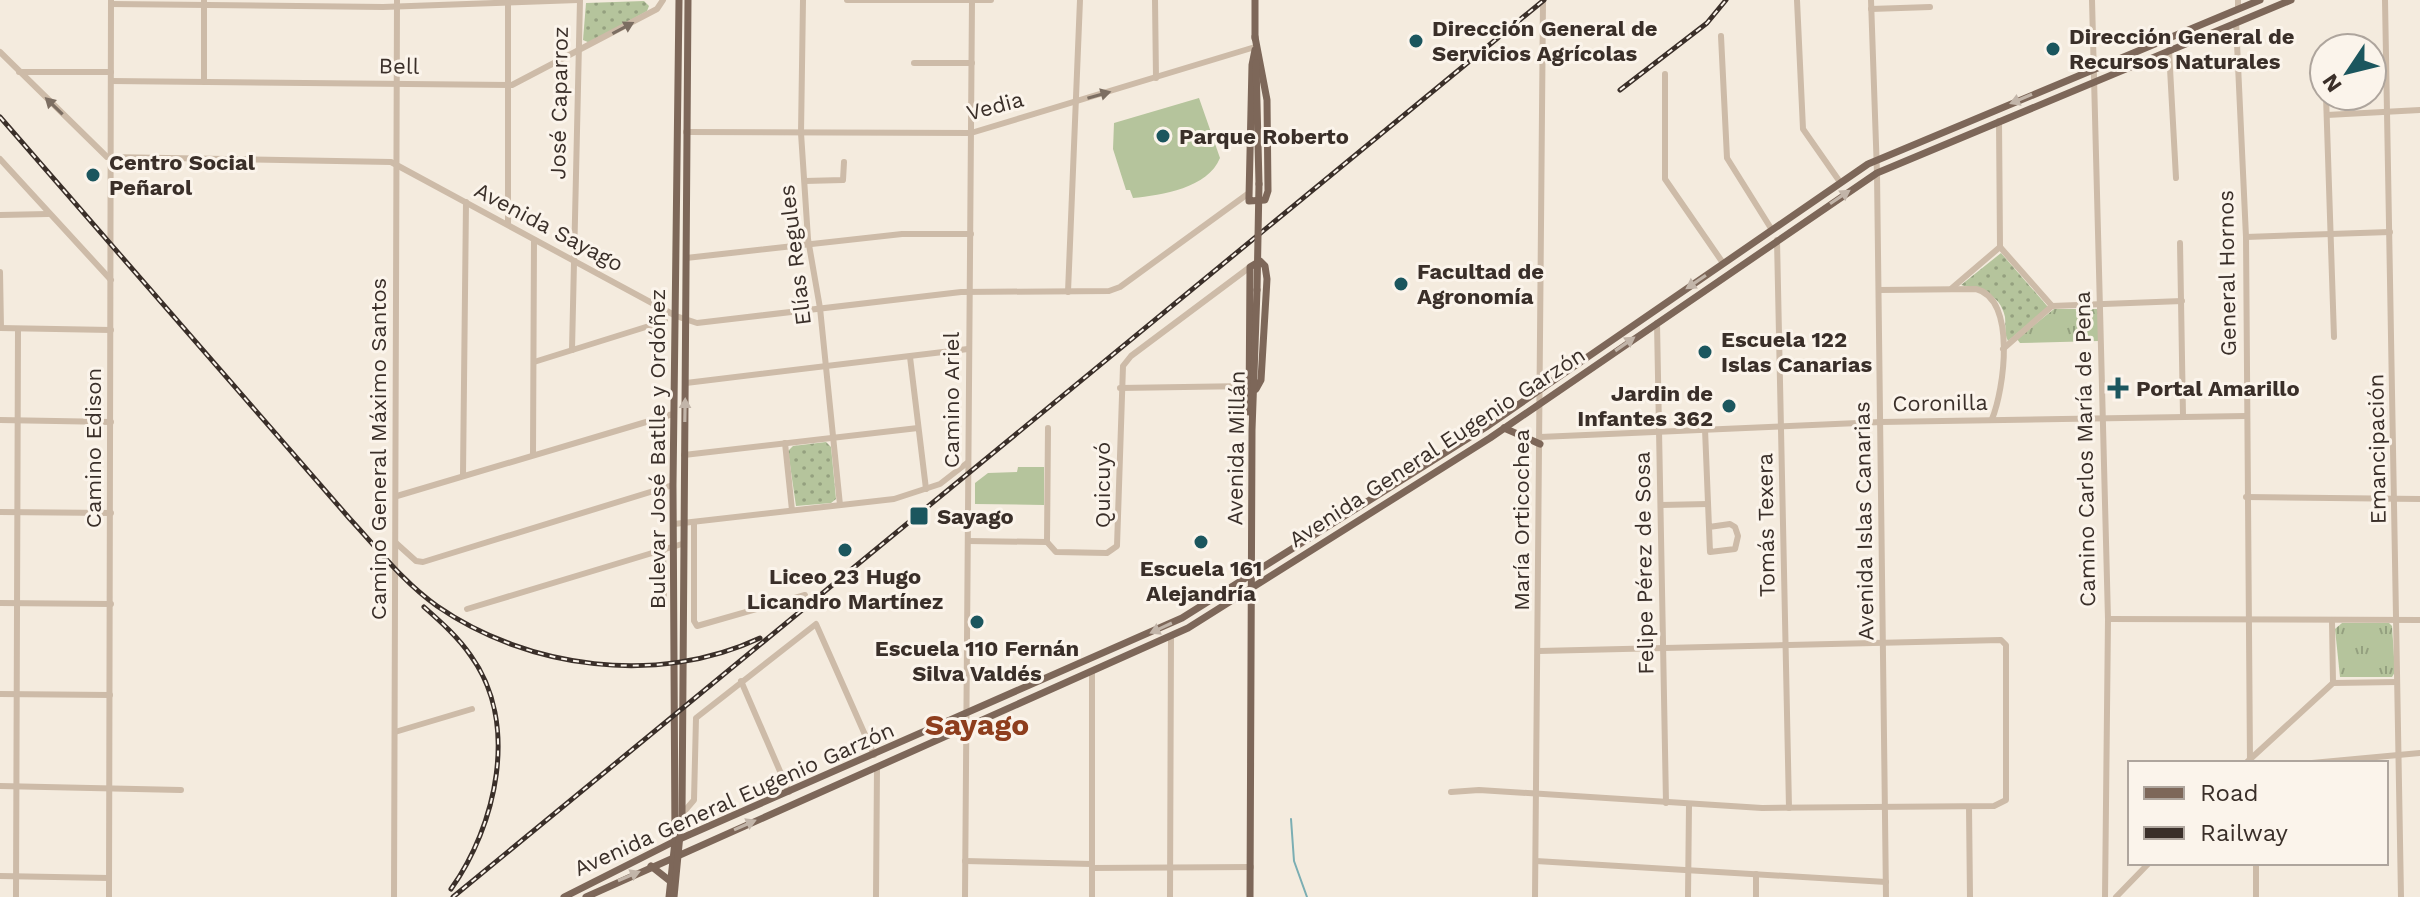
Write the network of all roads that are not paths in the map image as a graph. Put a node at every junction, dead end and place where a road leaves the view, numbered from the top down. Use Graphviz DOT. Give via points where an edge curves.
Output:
graph roads {
  1 [pos="579,0"];
  2 [pos="663,0"];
  3 [pos="679,0"];
  4 [pos="688,0"];
  5 [pos="803,0"];
  6 [pos="847,0"];
  7 [pos="991,0"];
  8 [pos="1080,0"];
  9 [pos="1155,0"];
  10 [pos="1255,0"];
  11 [pos="1543,0"];
  12 [pos="1797,0"];
  13 [pos="1871,0"];
  14 [pos="2092,0"];
  15 [pos="2260,0"];
  16 [pos="2291,0"];
  17 [pos="2385,0"];
  18 [pos="972,1"];
  19 [pos="111,2"];
  20 [pos="204,2"];
  21 [pos="508,2"];
  22 [pos="397,3"];
  23 [pos="2238,4"];
  24 [pos="1930,7"];
  25 [pos="1871,9"];
  26 [pos="2236,22"];
  27 [pos="1721,36"];
  28 [pos="1255,37"];
  29 [pos="1255,48"];
  30 [pos="2169,49"];
  31 [pos="579,51"];
  32 [pos="0,52"];
  33 [pos="914,63"];
  34 [pos="972,63"];
  35 [pos="2093,68"];
  36 [pos="19,72"];
  37 [pos="111,72"];
  38 [pos="1665,74"];
  39 [pos="1156,78"];
  40 [pos="111,81"];
  41 [pos="204,82"];
  42 [pos="2094,82"];
  43 [pos="396,84"];
  44 [pos="508,85"];
  45 [pos="1076,102"];
  46 [pos="2389,110"];
  47 [pos="2420,110"];
  48 [pos="2327,112"];
  49 [pos="2327,115"];
  50 [pos="1999,121"];
  51 [pos="686,132"];
  52 [pos="801,133"];
  53 [pos="971,133"];
  54 [pos="111,157"];
  55 [pos="0,159"];
  56 [pos="1876,160"];
  57 [pos="844,162"];
  58 [pos="395,163"];
  59 [pos="1877,173"];
  60 [pos="2176,178"];
  61 [pos="805,181"];
  62 [pos="1840,182"];
  63 [pos="1249,197"];
  64 [pos="466,202"];
  65 [pos="49,214"];
  66 [pos="0,215"];
  67 [pos="508,224"];
  68 [pos="1772,230"];
  69 [pos="2390,232"];
  70 [pos="2331,233"];
  71 [pos="971,234"];
  72 [pos="2246,237"];
  73 [pos="534,240"];
  74 [pos="1777,240"];
  75 [pos="2180,243"];
  76 [pos="810,244"];
  77 [pos="2000,247"];
  78 [pos="686,258"];
  79 [pos="573,260"];
  80 [pos="1723,263"];
  81 [pos="1250,267"];
  82 [pos="0,272"];
  83 [pos="111,280"];
  84 [pos="1952,288"];
  85 [pos="1879,290"];
  86 [pos="970,292"];
  87 [pos="1068,292"];
  88 [pos="2182,301"];
  89 [pos="2100,305"];
  90 [pos="2052,306"];
  91 [pos="820,308"];
  92 [pos="676,316"];
  93 [pos="686,320"];
  94 [pos="665,321"];
  95 [pos="1657,322"];
  96 [pos="1,328"];
  97 [pos="18,329"];
  98 [pos="111,330"];
  99 [pos="2334,337"];
  100 [pos="968,349"];
  101 [pos="2003,349"];
  102 [pos="572,350"];
  103 [pos="910,357"];
  104 [pos="534,362"];
  105 [pos="826,367"];
  106 [pos="686,383"];
  107 [pos="1120,388"];
  108 [pos="1251,389"];
  109 [pos="1538,390"];
  110 [pos="1539,405"];
  111 [pos="673,414"];
  112 [pos="2183,415"];
  113 [pos="2104,416"];
  114 [pos="2246,416"];
  115 [pos="1992,419"];
  116 [pos="0,420"];
  117 [pos="18,420"];
  118 [pos="111,422"];
  119 [pos="1881,422"];
  120 [pos="1782,426"];
  121 [pos="918,428"];
  122 [pos="1048,428"];
  123 [pos="1504,428"];
  124 [pos="1705,429"];
  125 [pos="1659,431"];
  126 [pos="833,438"];
  127 [pos="1540,441"];
  128 [pos="785,443"];
  129 [pos="533,454"];
  130 [pos="684,455"];
  131 [pos="968,462"];
  132 [pos="463,475"];
  133 [pos="673,485"];
  134 [pos="926,489"];
  135 [pos="397,496"];
  136 [pos="2246,497"];
  137 [pos="2395,498"];
  138 [pos="2420,499"];
  139 [pos="1708,504"];
  140 [pos="840,505"];
  141 [pos="1661,505"];
  142 [pos="792,510"];
  143 [pos="0,512"];
  144 [pos="17,512"];
  145 [pos="111,513"];
  146 [pos="694,523"];
  147 [pos="678,524"];
  148 [pos="1709,527"];
  149 [pos="968,541"];
  150 [pos="1047,542"];
  151 [pos="396,543"];
  152 [pos="678,544"];
  153 [pos="663,547"];
  154 [pos="1252,575"];
  155 [pos="1252,590"];
  156 [pos="805,595"];
  157 [pos="0,603"];
  158 [pos="16,603"];
  159 [pos="111,604"];
  160 [pos="664,605"];
  161 [pos="467,609"];
  162 [pos="2108,619"];
  163 [pos="2247,619"];
  164 [pos="2399,620"];
  165 [pos="2420,620"];
  166 [pos="2332,621"];
  167 [pos="1171,636"];
  168 [pos="1885,643"];
  169 [pos="1787,645"];
  170 [pos="1663,647"];
  171 [pos="1539,651"];
  172 [pos="1092,672"];
  173 [pos="741,681"];
  174 [pos="2397,682"];
  175 [pos="2333,683"];
  176 [pos="16,693"];
  177 [pos="0,694"];
  178 [pos="110,695"];
  179 [pos="472,709"];
  180 [pos="966,714"];
  181 [pos="966,727"];
  182 [pos="395,732"];
  183 [pos="2420,753"];
  184 [pos="874,755"];
  185 [pos="2398,755"];
  186 [pos="2250,761"];
  187 [pos="2251,761"];
  188 [pos="2334,761"];
  189 [pos="877,767"];
  190 [pos="0,786"];
  191 [pos="16,786"];
  192 [pos="110,787"];
  193 [pos="181,790"];
  194 [pos="789,792"];
  195 [pos="1451,792"];
  196 [pos="1537,796"];
  197 [pos="1666,803"];
  198 [pos="1689,805"];
  199 [pos="1885,805"];
  200 [pos="1969,807"];
  201 [pos="1789,808"];
  202 [pos="682,814"];
  203 [pos="678,840"];
  204 [pos="676,855"];
  205 [pos="965,861"];
  206 [pos="1536,861"];
  207 [pos="2147,865"];
  208 [pos="2256,865"];
  209 [pos="651,866"];
  210 [pos="1092,866"];
  211 [pos="1251,867"];
  212 [pos="1171,868"];
  213 [pos="1688,870"];
  214 [pos="1756,874"];
  215 [pos="0,876"];
  216 [pos="16,876"];
  217 [pos="109,878"];
  218 [pos="670,881"];
  219 [pos="1886,882"];
  220 [pos="16,897"];
  221 [pos="109,897"];
  222 [pos="394,897"];
  223 [pos="564,897"];
  224 [pos="586,897"];
  225 [pos="671,897"];
  226 [pos="876,897"];
  227 [pos="965,897"];
  228 [pos="1092,897"];
  229 [pos="1170,897"];
  230 [pos="1250,897"];
  231 [pos="1535,897"];
  232 [pos="1688,897"];
  233 [pos="1756,897"];
  234 [pos="1886,897"];
  235 [pos="1970,897"];
  236 [pos="2105,897"];
  237 [pos="2116,897"];
  238 [pos="2256,897"];
  239 [pos="2401,897"];
  1 -- 21 [label="street"];
  1 -- 31 [label="street, José Caparroz"];
  31 -- 2 [label="street, Bell, one-way" via="657,9"];
  3 -- 92 [label="main road, Bulevar José Batlle y Ordóñez"];
  4 -- 51 [label="main road, Bulevar José Batlle y Ordóñez"];
  5 -- 52 [label="street, Elías Regules"];
  6 -- 18 [label="street"];
  7 -- 18 [label="street"];
  8 -- 45 [label="street"];
  9 -- 39 [label="street"];
  10 -- 28 [label="main road, Avenida Millán"];
  11 -- 109 [label="street, María Orticochea"];
  12 -- 62 [label="street" via="1803,129"];
  13 -- 25 [label="street, Avenida Islas Canarias"];
  14 -- 35 [label="street, Camino Carlos María de Pena"];
  15 -- 23 [label="main road, Avenida General Eugenio Garzón"];
  16 -- 26 [label="main road, Avenida General Eugenio Garzón"];
  17 -- 46 [label="street, Emancipación"];
  18 -- 34 [label="street, Camino Ariel"];
  19 -- 20 [label="street"];
  19 -- 37 [label="street, Camino Edison"];
  20 -- 22 [label="street"];
  20 -- 41 [label="street"];
  21 -- 22 [label="street"];
  21 -- 44 [label="street"];
  22 -- 43 [label="street, Camino General Máximo Santos"];
  23 -- 35 [label="main road, Avenida General Eugenio Garzón"];
  24 -- 25 [label="street"];
  25 -- 56 [label="street, Avenida Islas Canarias"];
  26 -- 30 [label="main road, Avenida General Eugenio Garzón"];
  26 -- 72 [label="street, General Hornos"];
  27 -- 68 [label="street" via="1727,158"];
  28 -- 29 [label="main road, Avenida Millán"];
  28 -- 63 [label="main road" via="1267,100 1268,191 1263,201"];
  29 -- 39 [label="street, Vedia"];
  29 -- 63 [label="main road"];
  29 -- 108 [label="main road, Avenida Millán, bridge" via="1259,184"];
  30 -- 42 [label="main road, Avenida General Eugenio Garzón"];
  30 -- 60 [label="street"];
  31 -- 44 [label="street, Bell"];
  31 -- 79 [label="street, José Caparroz"];
  32 -- 36 [label="street"];
  33 -- 34 [label="street"];
  34 -- 53 [label="street, Camino Ariel"];
  35 -- 42 [label="street, Camino Carlos María de Pena"];
  35 -- 56 [label="main road, Avenida General Eugenio Garzón, one-way"];
  36 -- 37 [label="street"];
  54 -- 36 [label="street, one-way"];
  37 -- 40 [label="street, Camino Edison"];
  38 -- 80 [label="street" via="1665,179"];
  45 -- 39 [label="street, Vedia, one-way"];
  40 -- 41 [label="street, Bell"];
  40 -- 54 [label="street, Camino Edison"];
  41 -- 43 [label="street, Bell"];
  42 -- 50 [label="main road, Avenida General Eugenio Garzón"];
  42 -- 89 [label="street, Camino Carlos María de Pena"];
  43 -- 44 [label="street, Bell"];
  43 -- 58 [label="street, Camino General Máximo Santos"];
  44 -- 67 [label="street"];
  45 -- 53 [label="street, Vedia"];
  45 -- 87 [label="street"];
  46 -- 47 [label="street"];
  46 -- 49 [label="street"];
  46 -- 69 [label="street, Emancipación"];
  48 -- 49 [label="street"];
  49 -- 70 [label="street"];
  50 -- 59 [label="main road, Avenida General Eugenio Garzón"];
  50 -- 77 [label="street"];
  51 -- 52 [label="street, Vedia"];
  51 -- 78 [label="main road, Bulevar José Batlle y Ordóñez"];
  52 -- 53 [label="street, Vedia"];
  52 -- 61 [label="street, Elías Regules"];
  53 -- 71 [label="street, Camino Ariel"];
  54 -- 58 [label="street, Avenida Sayago"];
  54 -- 83 [label="street, Camino Edison"];
  55 -- 65 [label="street"];
  56 -- 59 [label="street, Avenida Islas Canarias"];
  56 -- 62 [label="main road, Avenida General Eugenio Garzón"];
  57 -- 61 [label="street" via="843,180"];
  58 -- 64 [label="street, Avenida Sayago"];
  58 -- 135 [label="street, Camino General Máximo Santos"];
  74 -- 59 [label="main road, Avenida General Eugenio Garzón, one-way"];
  59 -- 85 [label="street, Avenida Islas Canarias"];
  61 -- 76 [label="street, Elías Regules"];
  62 -- 68 [label="main road, Avenida General Eugenio Garzón"];
  63 -- 87 [label="street, Avenida Sayago" via="1120,287"];
  64 -- 67 [label="street, Avenida Sayago"];
  64 -- 132 [label="street"];
  65 -- 66 [label="street"];
  65 -- 83 [label="street"];
  67 -- 73 [label="street, Avenida Sayago"];
  68 -- 80 [label="main road, Avenida General Eugenio Garzón"];
  69 -- 70 [label="street"];
  69 -- 137 [label="street, Emancipación"];
  70 -- 72 [label="street"];
  70 -- 99 [label="street"];
  71 -- 76 [label="street" via="902,234"];
  71 -- 86 [label="street, Camino Ariel"];
  72 -- 114 [label="street, General Hornos"];
  73 -- 79 [label="street, Avenida Sayago"];
  73 -- 104 [label="street"];
  74 -- 95 [label="main road, Avenida General Eugenio Garzón"];
  74 -- 120 [label="street, Tomás Texera"];
  75 -- 88 [label="street"];
  76 -- 78 [label="street"];
  76 -- 91 [label="street, Elías Regules"];
  77 -- 84 [label="street"];
  77 -- 90 [label="street"];
  78 -- 93 [label="main road, Bulevar José Batlle y Ordóñez"];
  79 -- 92 [label="street, Avenida Sayago"];
  79 -- 102 [label="street, José Caparroz"];
  80 -- 109 [label="main road, Avenida General Eugenio Garzón, one-way"];
  81 -- 107 [label="street, Quicuyó" via="1125,363"];
  81 -- 108 [label="main road"];
  81 -- 108 [label="main road" via="1263,263 1267,279 1261,380"];
  82 -- 96 [label="street"];
  83 -- 98 [label="street, Camino Edison"];
  84 -- 85 [label="street"];
  84 -- 101 [label="street" via="1979,289 1995,303"];
  85 -- 119 [label="street, Avenida Islas Canarias"];
  86 -- 87 [label="street, Avenida Sayago"];
  86 -- 91 [label="street, Avenida Sayago"];
  86 -- 100 [label="street, Camino Ariel"];
  88 -- 89 [label="street"];
  88 -- 112 [label="street"];
  89 -- 90 [label="street"];
  89 -- 113 [label="street, Camino Carlos María de Pena"];
  90 -- 101 [label="street"];
  91 -- 93 [label="street, Avenida Sayago"];
  91 -- 105 [label="street, Elías Regules"];
  92 -- 93 [label="street, Avenida Sayago"];
  92 -- 111 [label="main road, Bulevar José Batlle y Ordóñez"];
  93 -- 106 [label="main road, Bulevar José Batlle y Ordóñez"];
  94 -- 102 [label="street"];
  110 -- 95 [label="main road, Avenida General Eugenio Garzón, one-way"];
  95 -- 125 [label="street, Felipe Pérez de Sosa"];
  96 -- 97 [label="street"];
  97 -- 98 [label="street"];
  97 -- 117 [label="street"];
  98 -- 118 [label="street, Camino Edison"];
  100 -- 103 [label="street"];
  100 -- 131 [label="street, Camino Ariel"];
  101 -- 115 [label="street" via="2000,394"];
  102 -- 104 [label="street"];
  103 -- 105 [label="street"];
  103 -- 121 [label="street"];
  104 -- 129 [label="street"];
  105 -- 106 [label="street"];
  105 -- 126 [label="street, Elías Regules"];
  130 -- 106 [label="main road, Bulevar José Batlle y Ordóñez, one-way"];
  107 -- 108 [label="street"];
  107 -- 150 [label="street, Quicuyó" via="1118,544 1103,553 1056,552"];
  108 -- 154 [label="main road, Avenida Millán"];
  109 -- 110 [label="street, María Orticochea"];
  109 -- 154 [label="main road, Avenida General Eugenio Garzón"];
  110 -- 123 [label="main road, Avenida General Eugenio Garzón"];
  110 -- 127 [label="street, María Orticochea"];
  111 -- 129 [label="street"];
  111 -- 133 [label="main road, Bulevar José Batlle y Ordóñez"];
  112 -- 113 [label="street, Coronilla"];
  112 -- 114 [label="street, Coronilla"];
  113 -- 115 [label="street, Coronilla"];
  113 -- 162 [label="street, Camino Carlos María de Pena"];
  114 -- 136 [label="street, General Hornos"];
  115 -- 119 [label="street, Coronilla"];
  116 -- 117 [label="street"];
  117 -- 118 [label="street"];
  117 -- 144 [label="street"];
  118 -- 145 [label="street, Camino Edison"];
  119 -- 120 [label="street, Coronilla"];
  119 -- 168 [label="street, Avenida Islas Canarias"];
  120 -- 124 [label="street, Coronilla"];
  120 -- 169 [label="street, Tomás Texera"];
  121 -- 126 [label="street"];
  121 -- 134 [label="street"];
  122 -- 150 [label="street"];
  123 -- 127 [label="main road"];
  123 -- 155 [label="main road, Avenida General Eugenio Garzón"];
  124 -- 125 [label="street, Coronilla"];
  124 -- 139 [label="street"];
  125 -- 127 [label="street, Coronilla"];
  125 -- 141 [label="street, Felipe Pérez de Sosa"];
  126 -- 128 [label="street"];
  126 -- 140 [label="street, Elías Regules"];
  127 -- 171 [label="street, María Orticochea"];
  128 -- 130 [label="street"];
  128 -- 142 [label="street"];
  129 -- 132 [label="street"];
  130 -- 147 [label="main road, Bulevar José Batlle y Ordóñez"];
  131 -- 134 [label="street"];
  131 -- 149 [label="street, Camino Ariel"];
  132 -- 135 [label="street"];
  133 -- 147 [label="main road, Bulevar José Batlle y Ordóñez"];
  133 -- 151 [label="street" via="423,562"];
  134 -- 140 [label="street"];
  135 -- 151 [label="street, Camino General Máximo Santos"];
  136 -- 137 [label="street"];
  136 -- 163 [label="street, General Hornos"];
  137 -- 138 [label="street"];
  137 -- 164 [label="street, Emancipación"];
  139 -- 141 [label="street"];
  139 -- 148 [label="street"];
  140 -- 142 [label="street"];
  141 -- 170 [label="street, Felipe Pérez de Sosa"];
  142 -- 146 [label="street"];
  143 -- 144 [label="street"];
  144 -- 145 [label="street"];
  144 -- 158 [label="street"];
  145 -- 159 [label="street, Camino Edison"];
  146 -- 147 [label="street"];
  146 -- 156 [label="street, Bulevar José Batlle y Ordóñez" via="694,621 701,628"];
  147 -- 152 [label="main road, Bulevar José Batlle y Ordóñez"];
  148 -- 148 [label="street" via="1710,552 1735,549 1735,527"];
  149 -- 150 [label="street, Quicuyó"];
  149 -- 180 [label="street, Camino Ariel"];
  151 -- 182 [label="street, Camino General Máximo Santos"];
  152 -- 153 [label="street"];
  152 -- 202 [label="main road, Bulevar José Batlle y Ordóñez"];
  152 -- 203 [label="main road, Bulevar José Batlle y Ordóñez"];
  153 -- 160 [label="street, Bulevar José Batlle y Ordóñez"];
  153 -- 161 [label="street"];
  154 -- 155 [label="main road, Avenida Millán"];
  154 -- 180 [label="main road, Avenida General Eugenio Garzón, one-way" via="1167,626"];
  155 -- 167 [label="main road, Avenida General Eugenio Garzón"];
  155 -- 211 [label="main road, Avenida Millán"];
  157 -- 158 [label="street"];
  158 -- 159 [label="street"];
  158 -- 176 [label="street"];
  159 -- 178 [label="street, Camino Edison"];
  162 -- 163 [label="street"];
  162 -- 236 [label="street, Camino Carlos María de Pena"];
  163 -- 166 [label="street"];
  163 -- 186 [label="street, General Hornos"];
  164 -- 165 [label="street"];
  164 -- 166 [label="street"];
  164 -- 174 [label="street, Emancipación"];
  166 -- 175 [label="street"];
  167 -- 172 [label="main road, Avenida General Eugenio Garzón"];
  167 -- 212 [label="street"];
  168 -- 169 [label="street"];
  168 -- 199 [label="street, Avenida Islas Canarias"];
  168 -- 200 [label="street" via="2003,641 2007,797 1999,805"];
  169 -- 170 [label="street"];
  169 -- 201 [label="street, Tomás Texera"];
  170 -- 171 [label="street"];
  170 -- 197 [label="street, Felipe Pérez de Sosa"];
  171 -- 196 [label="street, María Orticochea"];
  172 -- 181 [label="main road, Avenida General Eugenio Garzón"];
  172 -- 210 [label="street"];
  173 -- 184 [label="street" via="816,624"];
  173 -- 194 [label="street"];
  173 -- 202 [label="street" via="698,715 694,800"];
  174 -- 175 [label="street"];
  174 -- 185 [label="street, Emancipación"];
  175 -- 187 [label="street"];
  176 -- 177 [label="street"];
  176 -- 178 [label="street"];
  176 -- 191 [label="street"];
  178 -- 192 [label="street, Camino Edison"];
  179 -- 182 [label="street"];
  180 -- 181 [label="street, Camino Ariel"];
  180 -- 184 [label="main road, Avenida General Eugenio Garzón"];
  181 -- 189 [label="main road, Avenida General Eugenio Garzón"];
  181 -- 205 [label="street, Camino Ariel"];
  182 -- 222 [label="street, Camino General Máximo Santos"];
  183 -- 185 [label="street"];
  184 -- 194 [label="main road, Avenida General Eugenio Garzón"];
  185 -- 188 [label="street"];
  185 -- 239 [label="street, Emancipación"];
  204 -- 189 [label="main road, Avenida General Eugenio Garzón, one-way"];
  189 -- 226 [label="street"];
  190 -- 191 [label="street"];
  191 -- 192 [label="street"];
  191 -- 216 [label="street"];
  192 -- 193 [label="street"];
  192 -- 217 [label="street, Camino Edison"];
  194 -- 203 [label="main road, Avenida General Eugenio Garzón"];
  195 -- 196 [label="street"];
  196 -- 197 [label="street"];
  196 -- 206 [label="street, María Orticochea"];
  197 -- 198 [label="street"];
  198 -- 201 [label="street"];
  198 -- 213 [label="street"];
  199 -- 200 [label="street"];
  199 -- 201 [label="street"];
  199 -- 219 [label="street, Avenida Islas Canarias"];
  200 -- 235 [label="street"];
  202 -- 203 [label="main road, Bulevar José Batlle y Ordóñez"];
  203 -- 204 [label="main road, Bulevar José Batlle y Ordóñez"];
  203 -- 223 [label="main road, Avenida General Eugenio Garzón"];
  204 -- 209 [label="main road, Avenida General Eugenio Garzón"];
  204 -- 218 [label="main road, Bulevar José Batlle y Ordóñez"];
  204 -- 225 [label="main road, Bulevar José Batlle y Ordóñez"];
  205 -- 210 [label="street"];
  205 -- 227 [label="street, Camino Ariel"];
  206 -- 213 [label="street"];
  206 -- 231 [label="street, María Orticochea"];
  207 -- 237 [label="street"];
  208 -- 238 [label="street"];
  209 -- 218 [label="main road"];
  224 -- 209 [label="main road, Avenida General Eugenio Garzón, one-way"];
  210 -- 212 [label="street"];
  210 -- 228 [label="street"];
  211 -- 212 [label="street"];
  211 -- 230 [label="main road, Avenida Millán"];
  212 -- 229 [label="street"];
  213 -- 214 [label="street"];
  213 -- 232 [label="street"];
  214 -- 219 [label="street"];
  214 -- 233 [label="street"];
  215 -- 216 [label="street"];
  216 -- 217 [label="street"];
  216 -- 220 [label="street"];
  217 -- 221 [label="street, Camino Edison"];
  218 -- 225 [label="main road, Bulevar José Batlle y Ordóñez"];
  219 -- 234 [label="street, Avenida Islas Canarias"];
}
